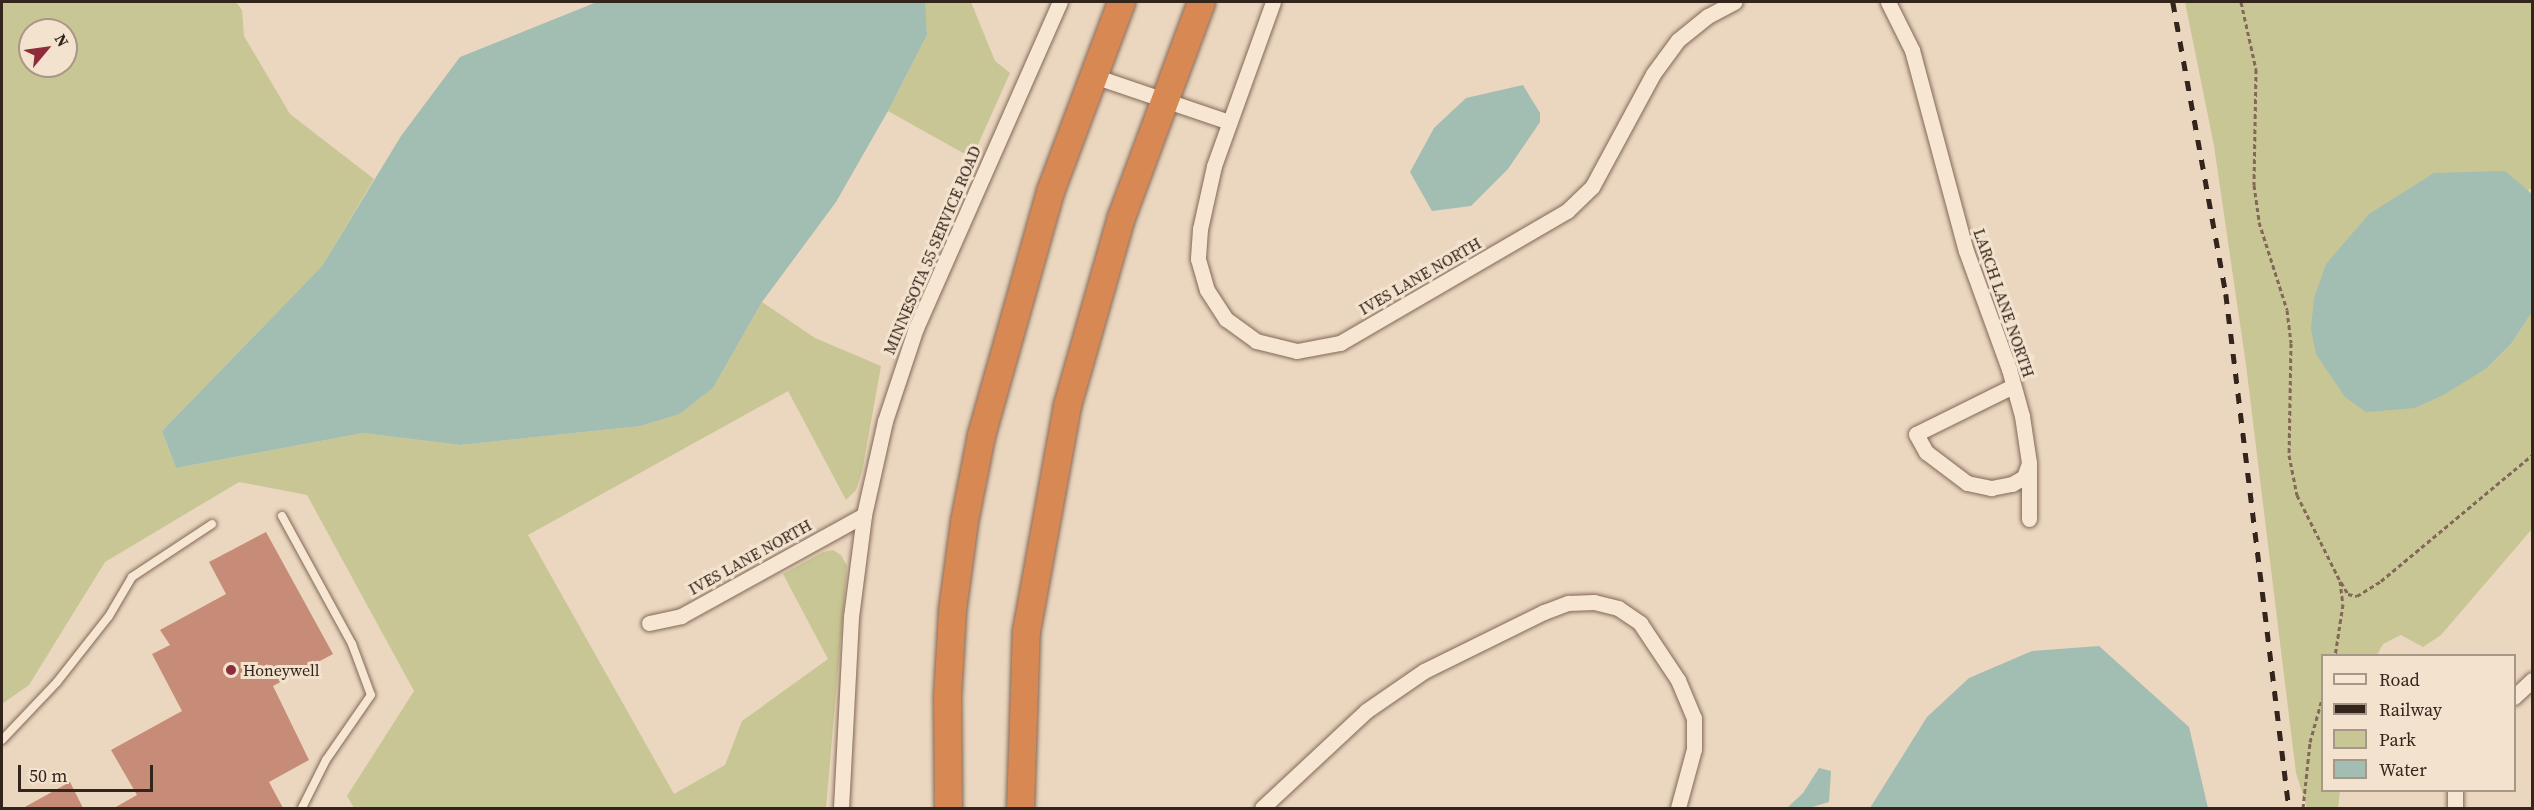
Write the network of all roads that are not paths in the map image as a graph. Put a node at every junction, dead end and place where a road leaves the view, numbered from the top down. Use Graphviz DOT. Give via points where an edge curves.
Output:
graph roads {
  1 [pos="1060,2"];
  2 [pos="1121,2"];
  3 [pos="1201,2"];
  4 [pos="1273,2"];
  5 [pos="1734,2"];
  6 [pos="1888,2"];
  7 [pos="1094,76"];
  8 [pos="1165,100"];
  9 [pos="1229,122"];
  10 [pos="2013,386"];
  11 [pos="2029,463"];
  12 [pos="864,515"];
  13 [pos="282,516"];
  14 [pos="2029,519"];
  15 [pos="212,524"];
  16 [pos="649,622"];
  17 [pos="2532,680"];
  18 [pos="2516,695"];
  19 [pos="2,740"];
  20 [pos="2455,792"];
  21 [pos="302,808"];
  22 [pos="841,808"];
  23 [pos="948,808"];
  24 [pos="1020,808"];
  25 [pos="1262,808"];
  26 [pos="1678,808"];
  27 [pos="2455,808"];
  1 -- 12 [label="street, MINNESOTA 55 SERVICE ROAD" via="916,328 885,422"];
  2 -- 7 [label="highway"];
  3 -- 8 [label="highway"];
  4 -- 9 [label="street, IVES LANE NORTH"];
  5 -- 9 [label="street, IVES LANE NORTH" via="1708,16 1678,40 1653,74 1592,187 1567,211 1340,343 1297,351 1256,341 1226,319 1207,290 1198,259 1200,230"];
  6 -- 10 [label="street, LARCH LANE NORTH" via="1912,50 1942,150 1965,251"];
  7 -- 8 [label="street"];
  7 -- 23 [label="highway" via="1026,270 981,435 966,510 952,610 946,697"];
  8 -- 9 [label="street"];
  8 -- 24 [label="highway" via="1121,217 1066,405 1026,631"];
  10 -- 11 [label="street, LARCH LANE NORTH"];
  10 -- 11 [label="street" via="1916,435 1942,468 1967,483 1991,488 2012,484 2024,477"];
  11 -- 14 [label="street, LARCH LANE NORTH"];
  12 -- 16 [label="street, IVES LANE NORTH" via="681,616"];
  12 -- 22 [label="street, MINNESOTA 55 SERVICE ROAD" via="851,617"];
  13 -- 21 [label="lane" via="352,644 371,695 326,760"];
  15 -- 19 [label="lane" via="132,577 109,616 57,682"];
  17 -- 18 [label="street"];
  20 -- 27 [label="street"];
  25 -- 26 [label="street" via="1366,711 1414,678 1568,603 1594,602 1618,608 1640,623 1678,680 1694,718 1694,749"];
}
